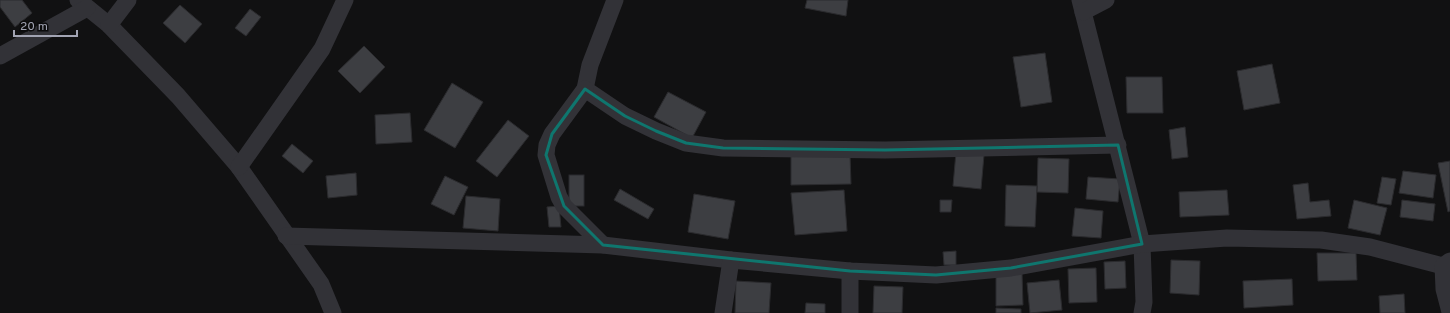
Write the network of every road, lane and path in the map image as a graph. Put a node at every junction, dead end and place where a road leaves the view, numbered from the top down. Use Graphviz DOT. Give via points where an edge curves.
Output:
graph roads {
  1 [pos="128,0"];
  2 [pos="346,0"];
  3 [pos="615,0"];
  4 [pos="1106,0"];
  5 [pos="83,4"];
  6 [pos="1082,6"];
  7 [pos="109,26"];
  8 [pos="0,56"];
  9 [pos="585,89"];
  10 [pos="1118,144"];
  11 [pos="238,167"];
  12 [pos="286,236"];
  13 [pos="1142,244"];
  14 [pos="603,245"];
  15 [pos="731,260"];
  16 [pos="1447,264"];
  17 [pos="850,271"];
  18 [pos="1450,312"];
  19 [pos="333,313"];
  20 [pos="723,313"];
  21 [pos="850,313"];
  22 [pos="1142,313"];
  1 -- 7 [label="street"];
  2 -- 11 [label="street" via="322,48"];
  3 -- 9 [label="street" via="590,65"];
  4 -- 6 [label="street"];
  5 -- 7 [label="street"];
  5 -- 8 [label="street"];
  6 -- 10 [label="street"];
  7 -- 11 [label="street" via="178,96"];
  9 -- 10 [label="street" via="625,116 686,144 723,148 885,150"];
  9 -- 14 [label="street" via="552,134 546,155 559,197"];
  10 -- 13 [label="street"];
  11 -- 12 [label="street"];
  12 -- 14 [label="street"];
  12 -- 19 [label="street" via="320,284"];
  13 -- 16 [label="street" via="1227,238 1321,240 1370,247"];
  13 -- 17 [label="street" via="1003,269 936,275"];
  13 -- 22 [label="street"];
  14 -- 15 [label="street"];
  15 -- 17 [label="street"];
  15 -- 20 [label="street"];
  16 -- 18 [label="street" via="1444,289"];
  17 -- 21 [label="street"];
}
